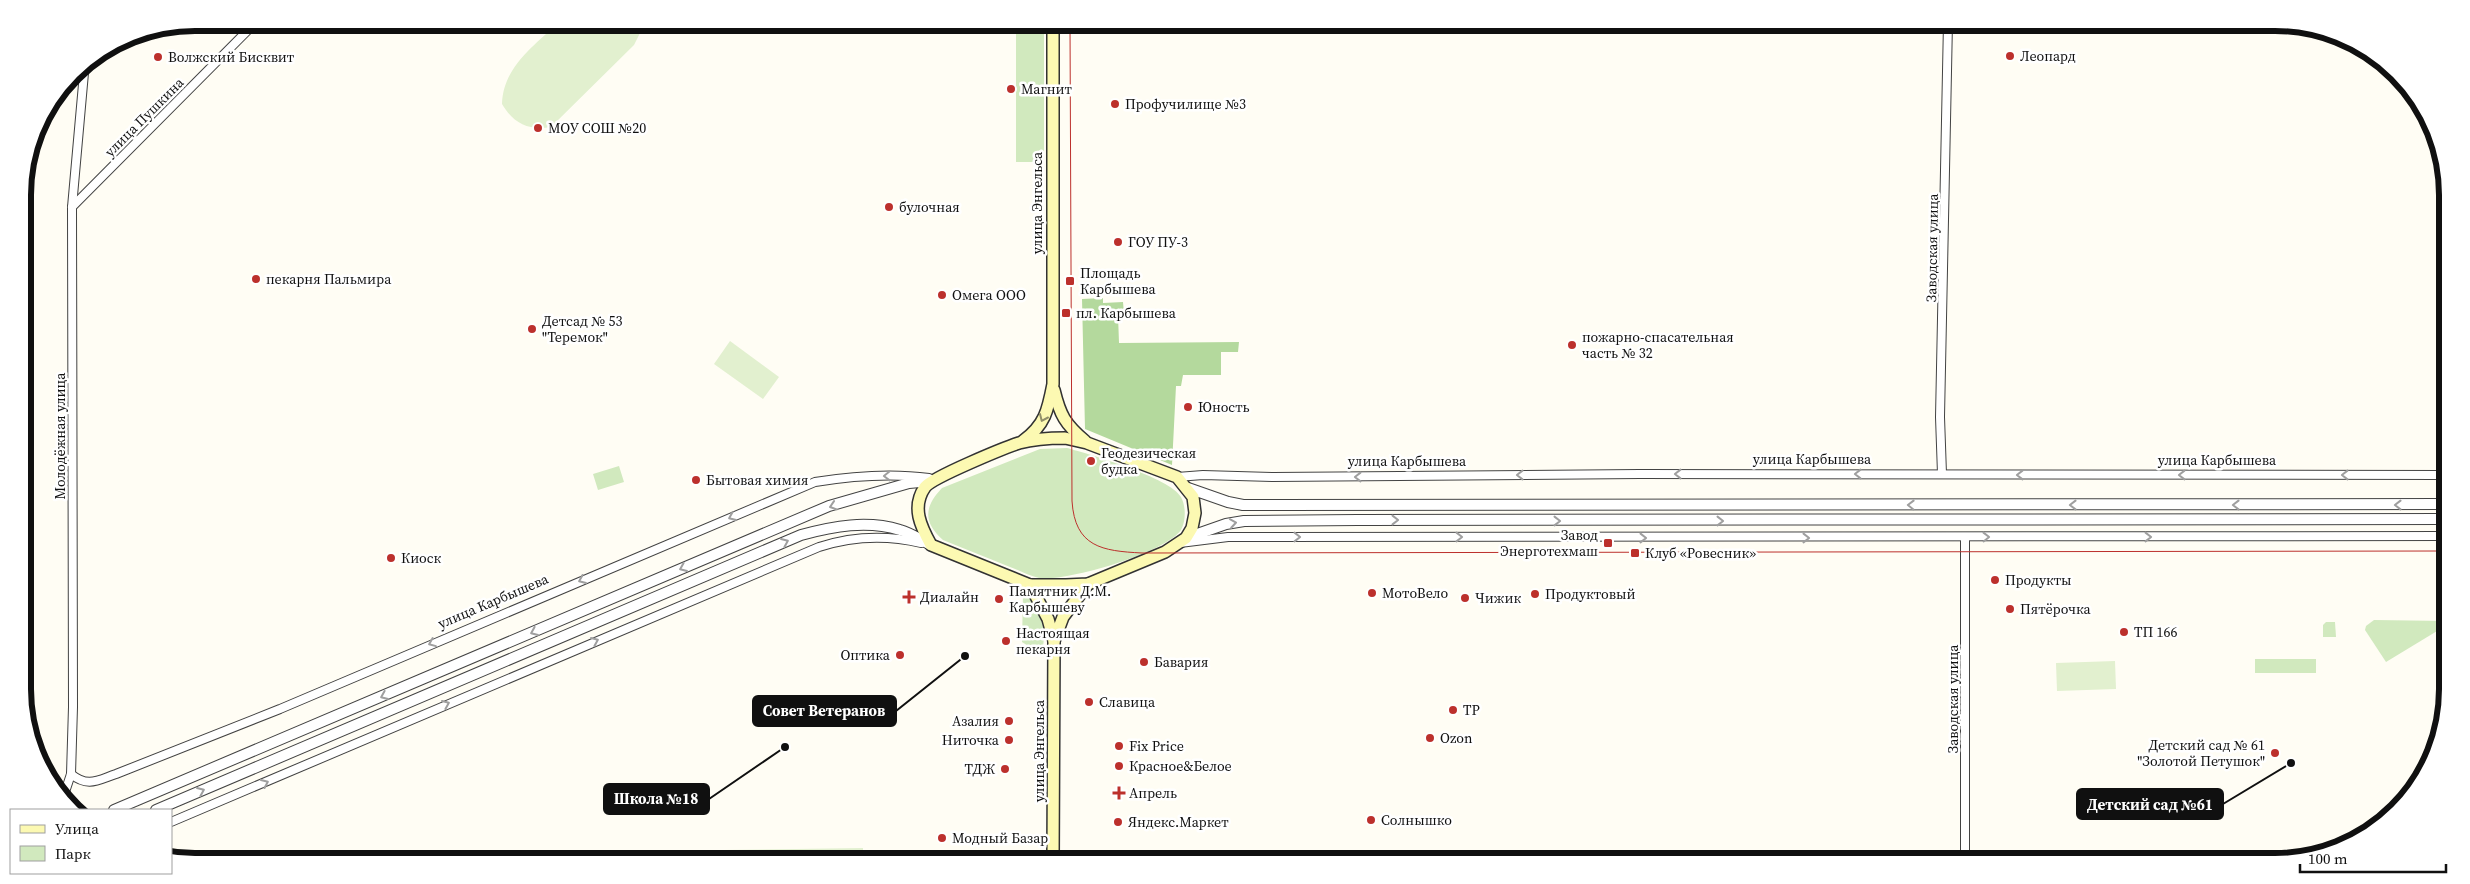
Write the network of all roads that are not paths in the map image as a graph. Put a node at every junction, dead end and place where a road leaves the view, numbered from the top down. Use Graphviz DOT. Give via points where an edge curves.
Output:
graph roads {
  1 [pos="1948,31"];
  2 [pos="246,32"];
  3 [pos="1053,32"];
  4 [pos="82,77"];
  5 [pos="72,207"];
  6 [pos="1053,384"];
  7 [pos="1019,443"];
  8 [pos="1087,443"];
  9 [pos="1942,474"];
  10 [pos="2439,475"];
  11 [pos="1177,477"];
  12 [pos="933,480"];
  13 [pos="1188,488"];
  14 [pos="2439,504"];
  15 [pos="2439,519"];
  16 [pos="2439,536"];
  17 [pos="1965,538"];
  18 [pos="1182,541"];
  19 [pos="931,545"];
  20 [pos="1088,584"];
  21 [pos="1030,585"];
  22 [pos="1054,640"];
  23 [pos="71,774"];
  24 [pos="66,789"];
  25 [pos="116,809"];
  26 [pos="158,809"];
  27 [pos="172,822"];
  28 [pos="1965,852"];
  29 [pos="1053,853"];
  1 -- 9 [label="street, Заводская улица" via="1940,417"];
  2 -- 5 [label="street, улица Пушкина"];
  3 -- 6 [label="main road, улица Энгельса"];
  4 -- 5 [label="street, Молодёжная улица"];
  5 -- 23 [label="street, Молодёжная улица"];
  6 -- 7 [label="main road, улица Энгельса, one-way" via="1042,422 1036,431"];
  6 -- 8 [label="main road, улица Энгельса" via="1059,412"];
  7 -- 8 [label="main road, улица Карбышева" via="1065,438"];
  7 -- 12 [label="main road, улица Карбышева"];
  8 -- 11 [label="main road, улица Карбышева"];
  10 -- 9 [label="street, улица Карбышева, one-way"];
  9 -- 11 [label="street, улица Карбышева, one-way"];
  11 -- 13 [label="main road, улица Карбышева"];
  12 -- 19 [label="main road" via="919,500 918,517"];
  12 -- 23 [label="street, улица Карбышева, one-way" via="911,476 815,482 280,709 125,771 89,783"];
  12 -- 25 [label="street, улица Карбышева, one-way" via="909,483 829,506"];
  14 -- 13 [label="street, улица Карбышева, one-way" via="1243,505"];
  13 -- 18 [label="main road, улица Карбышева" via="1194,497 1195,513 1192,528"];
  18 -- 15 [label="street, one-way" via="1226,524 1244,521"];
  17 -- 16 [label="street, one-way"];
  18 -- 17 [label="street, one-way" via="1228,537"];
  17 -- 28 [label="street, Заводская улица"];
  18 -- 20 [label="main road" via="1165,552"];
  19 -- 21 [label="main road"];
  26 -- 19 [label="street, one-way" via="801,535 834,526 866,525 900,530"];
  27 -- 19 [label="street, one-way" via="818,547 869,537 901,538"];
  20 -- 21 [label="main road"];
  20 -- 22 [label="main road, улица Энгельса" via="1064,616"];
  21 -- 22 [label="main road, улица Энгельса" via="1048,619"];
  22 -- 29 [label="main road, улица Энгельса"];
  23 -- 24 [label="street, Молодёжная улица"];
}
